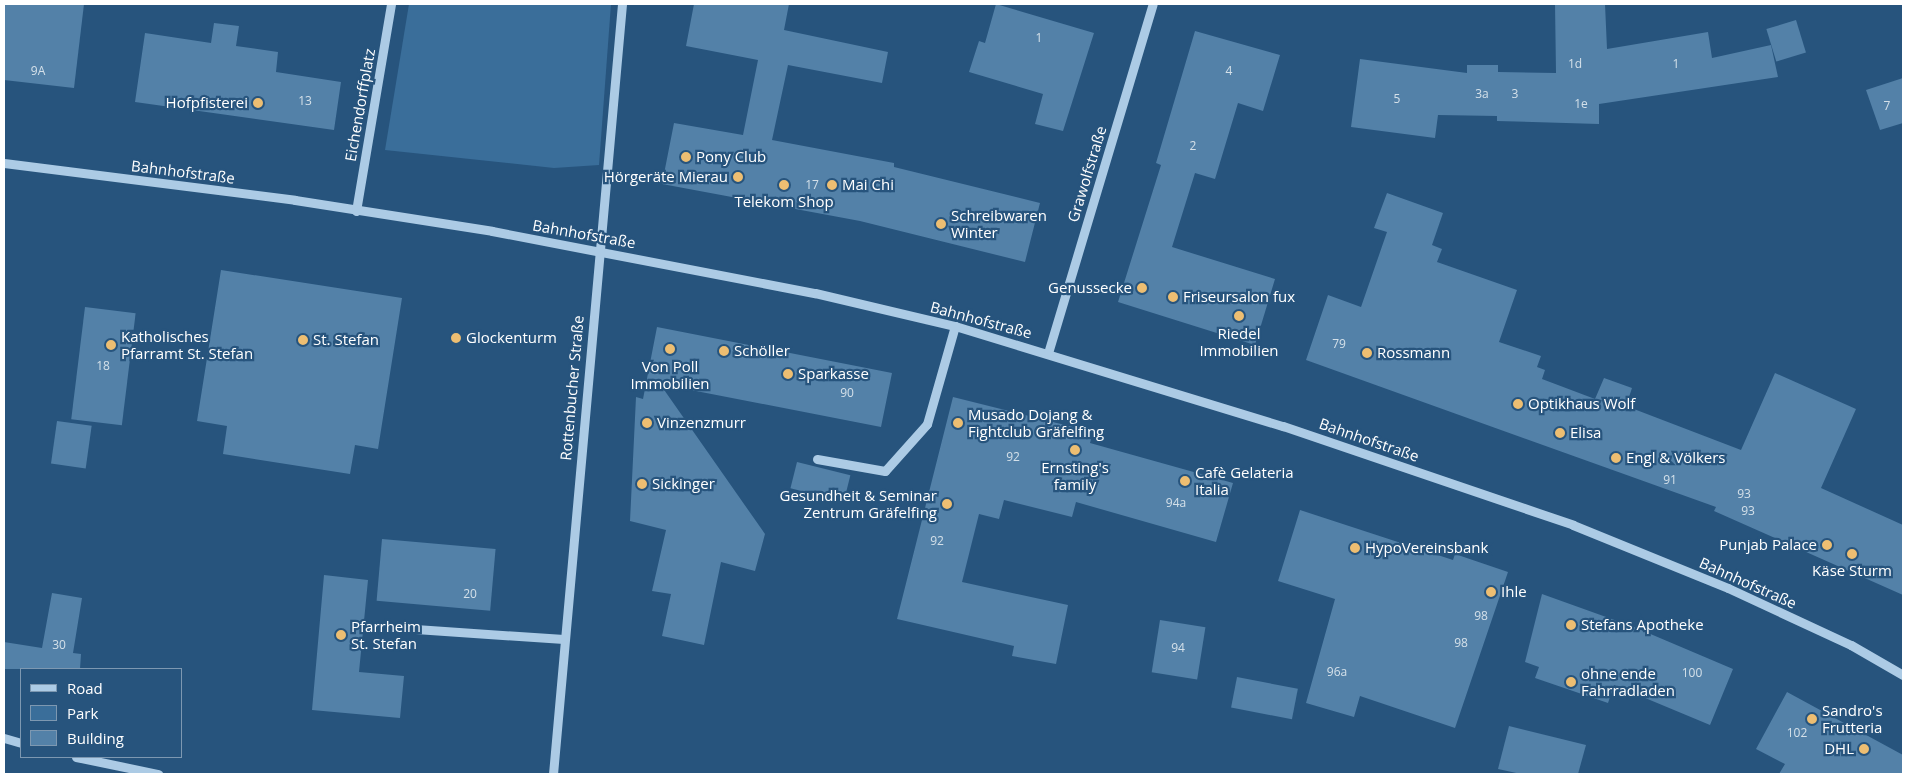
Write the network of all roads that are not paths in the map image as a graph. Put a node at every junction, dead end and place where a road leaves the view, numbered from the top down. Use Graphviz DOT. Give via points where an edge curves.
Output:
graph roads {
  1 [pos="391,4"];
  2 [pos="622,4"];
  3 [pos="1153,4"];
  4 [pos="4,164"];
  5 [pos="356,211"];
  6 [pos="598,250"];
  7 [pos="955,326"];
  8 [pos="1048,353"];
  9 [pos="817,458"];
  10 [pos="401,628"];
  11 [pos="564,639"];
  12 [pos="1903,675"];
  13 [pos="4,738"];
  14 [pos="20,743"];
  15 [pos="81,758"];
  16 [pos="158,774"];
  17 [pos="553,774"];
  1 -- 5 [label="street, Eichendorffplatz"];
  2 -- 6 [label="street, Rottenbucher Straße"];
  3 -- 8 [label="street, Grawolfstraße"];
  4 -- 5 [label="street, Bahnhofstraße" via="295,200"];
  5 -- 6 [label="street, Bahnhofstraße"];
  6 -- 7 [label="street, Bahnhofstraße" via="815,293"];
  6 -- 11 [label="street, Rottenbucher Straße"];
  7 -- 8 [label="street, Bahnhofstraße"];
  7 -- 9 [label="street" via="927,424 885,471"];
  8 -- 12 [label="street, Bahnhofstraße" via="1283,426 1573,525 1728,588 1851,645"];
  10 -- 11 [label="street"];
  11 -- 17 [label="street, Rottenbucher Straße"];
  13 -- 14 [label="street"];
  15 -- 16 [label="street"];
}
